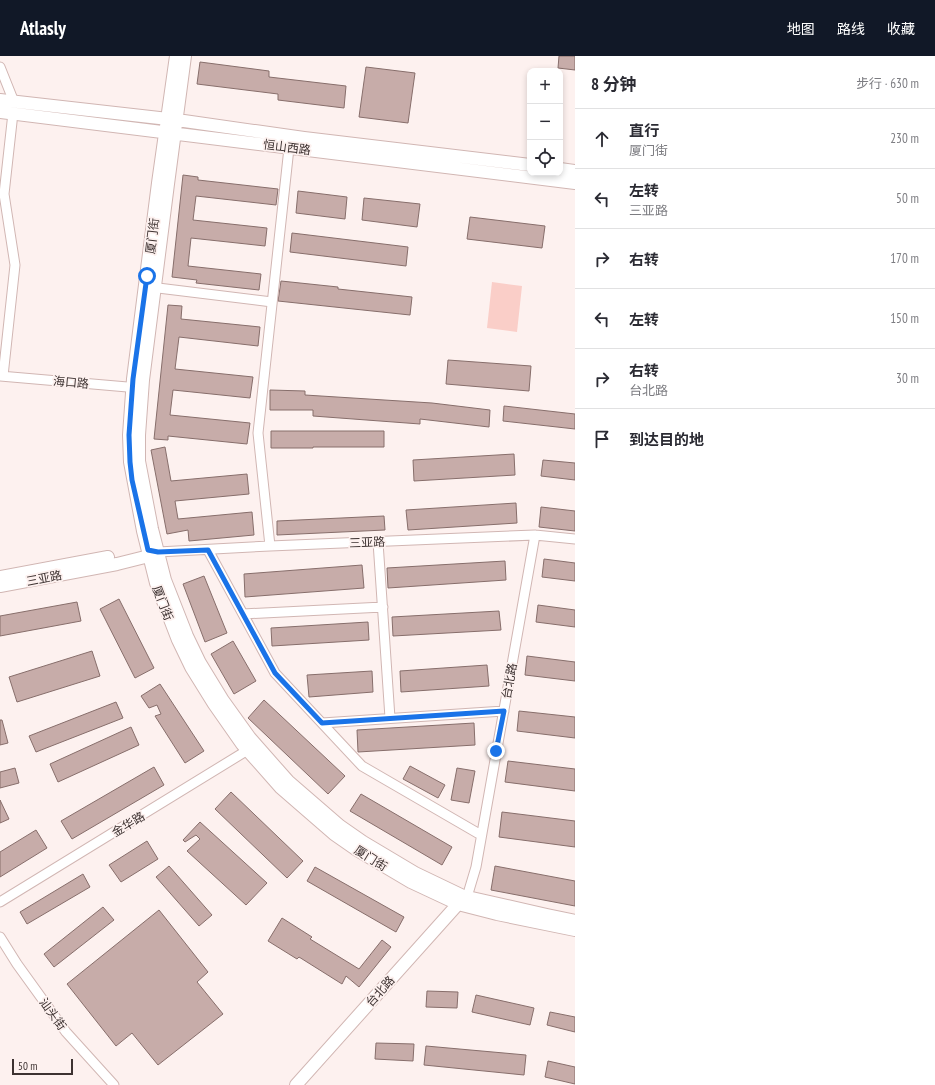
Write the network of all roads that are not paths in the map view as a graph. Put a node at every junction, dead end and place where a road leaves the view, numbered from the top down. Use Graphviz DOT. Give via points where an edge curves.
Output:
graph roads {
  1 [pos="176,56"];
  2 [pos="186,56"];
  3 [pos="0,67"];
  4 [pos="0,100"];
  5 [pos="13,108"];
  6 [pos="0,112"];
  7 [pos="172,120"];
  8 [pos="170,133"];
  9 [pos="289,148"];
  10 [pos="527,165"];
  11 [pos="563,169"];
  12 [pos="575,171"];
  13 [pos="575,183"];
  14 [pos="150,287"];
  15 [pos="272,302"];
  16 [pos="2,376"];
  17 [pos="137,388"];
  18 [pos="535,536"];
  19 [pos="575,540"];
  20 [pos="378,542"];
  21 [pos="270,546"];
  22 [pos="208,550"];
  23 [pos="152,553"];
  24 [pos="0,582"];
  25 [pos="383,606"];
  26 [pos="243,614"];
  27 [pos="504,711"];
  28 [pos="390,718"];
  29 [pos="322,723"];
  30 [pos="252,748"];
  31 [pos="481,835"];
  32 [pos="465,900"];
  33 [pos="0,902"];
  34 [pos="575,921"];
  35 [pos="575,930"];
  36 [pos="0,937"];
  37 [pos="114,1085"];
  38 [pos="296,1085"];
  39 [pos="306,1085"];
  1 -- 7 [label="main road, 厦门街"];
  2 -- 7 [label="main road, 厦门街"];
  3 -- 5 [label="street"];
  4 -- 5 [label="main road, 恒山西路"];
  5 -- 6 [label="main road, 恒山西路"];
  5 -- 7 [label="main road, 恒山西路"];
  5 -- 8 [label="main road, 恒山西路"];
  5 -- 16 [label="street" via="4,194 15,265"];
  7 -- 8 [label="main road, 厦门街"];
  7 -- 10 [label="main road, 恒山西路"];
  8 -- 9 [label="main road, 恒山西路"];
  8 -- 14 [label="main road, 厦门街"];
  9 -- 13 [label="main road, 恒山西路"];
  9 -- 15 [label="street"];
  11 -- 12 [label="main road"];
  14 -- 15 [label="street"];
  14 -- 17 [label="main road, 厦门街"];
  15 -- 21 [label="street" via="258,433"];
  16 -- 17 [label="street, 海口路"];
  17 -- 23 [label="main road, 厦门街" via="139,461"];
  18 -- 19 [label="street, 三亚路"];
  18 -- 20 [label="street, 三亚路"];
  18 -- 27 [label="street, 台北路"];
  20 -- 21 [label="street, 三亚路"];
  20 -- 25 [label="street"];
  21 -- 22 [label="street, 三亚路"];
  22 -- 23 [label="street, 三亚路"];
  22 -- 26 [label="street"];
  23 -- 24 [label="main road, 三亚路"];
  23 -- 30 [label="main road, 厦门街" via="186,636 222,699 250,738"];
  25 -- 26 [label="street"];
  25 -- 28 [label="street"];
  26 -- 29 [label="street" via="275,673"];
  27 -- 28 [label="street"];
  27 -- 31 [label="street, 台北路"];
  28 -- 29 [label="street"];
  29 -- 31 [label="street" via="362,766"];
  30 -- 32 [label="main road, 厦门街" via="340,826 415,873"];
  30 -- 33 [label="street, 金华路"];
  31 -- 32 [label="street, 台北路" via="476,867"];
  32 -- 34 [label="main road, 厦门街"];
  32 -- 35 [label="main road, 厦门街" via="496,914"];
  32 -- 38 [label="main road, 台北路"];
  32 -- 39 [label="main road, 台北路"];
  36 -- 37 [label="street, 汕头街" via="66,1032"];
}
